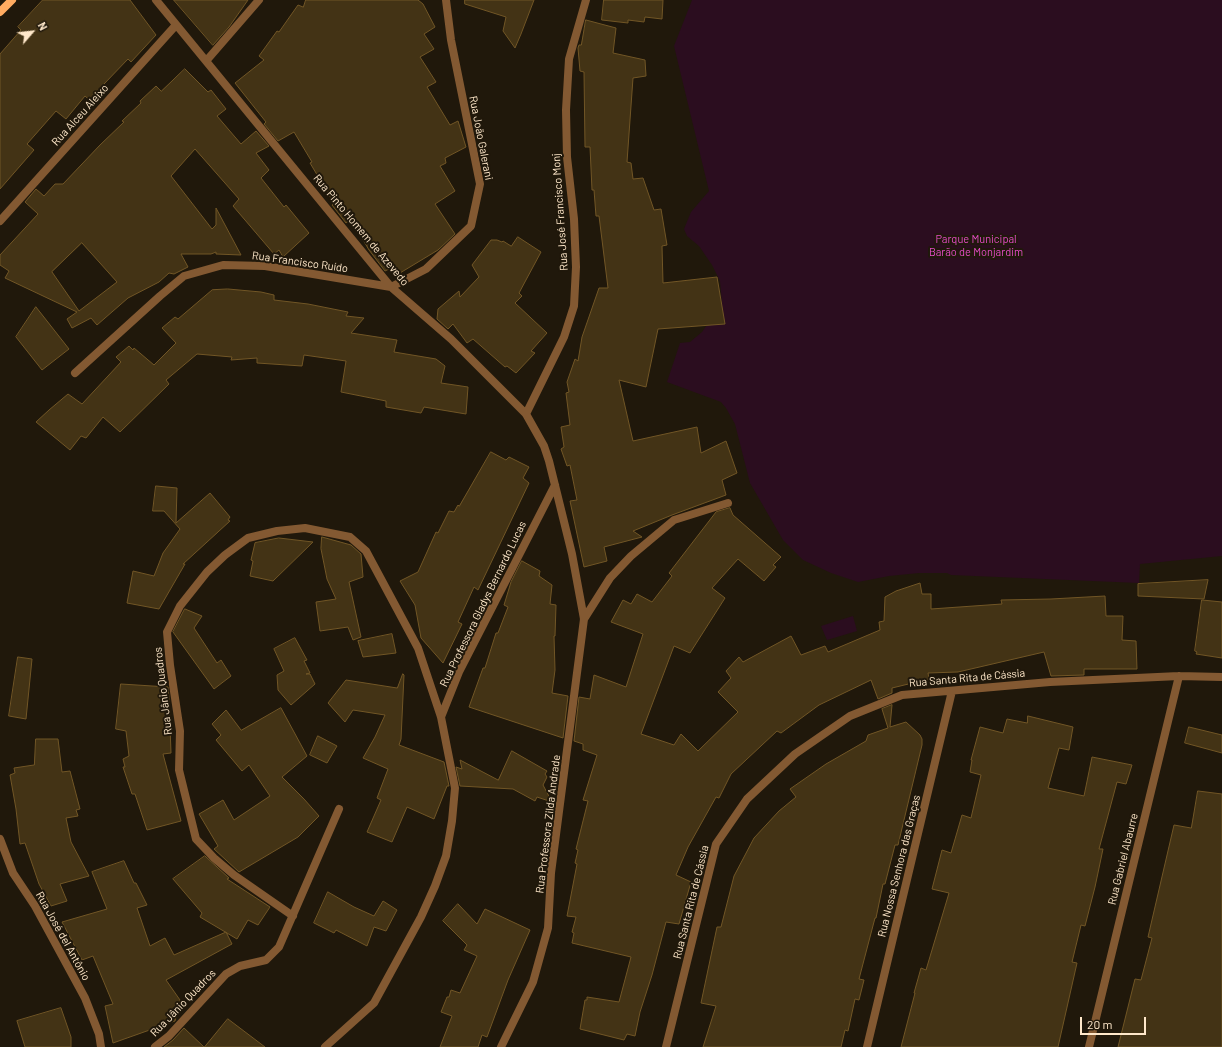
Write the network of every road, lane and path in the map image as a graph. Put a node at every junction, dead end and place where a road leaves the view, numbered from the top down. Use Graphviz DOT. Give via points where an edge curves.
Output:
graph roads {
  1 [pos="12,0"];
  2 [pos="156,0"];
  3 [pos="259,0"];
  4 [pos="446,0"];
  5 [pos="586,0"];
  6 [pos="0,12"];
  7 [pos="176,25"];
  8 [pos="207,60"];
  9 [pos="0,221"];
  10 [pos="391,287"];
  11 [pos="75,373"];
  12 [pos="526,414"];
  13 [pos="555,485"];
  14 [pos="728,503"];
  15 [pos="584,618"];
  16 [pos="1179,676"];
  17 [pos="1222,677"];
  18 [pos="952,691"];
  19 [pos="441,717"];
  20 [pos="339,809"];
  21 [pos="0,838"];
  22 [pos="293,916"];
  23 [pos="101,1047"];
  24 [pos="155,1047"];
  25 [pos="325,1047"];
  26 [pos="501,1047"];
  27 [pos="666,1047"];
  28 [pos="867,1047"];
  29 [pos="1089,1047"];
  1 -- 6 [label="main road"];
  2 -- 7 [label="street, Rua Pinto Homem de Azevedo"];
  3 -- 8 [label="street"];
  4 -- 10 [label="street, Rua João Galerani" via="451,40 480,184 471,226 426,269"];
  5 -- 12 [label="street, Rua José Francisco Monj" via="569,59 566,110 567,156 574,218 574,306 564,337"];
  7 -- 8 [label="street, Rua Pinto Homem de Azevedo"];
  7 -- 9 [label="street, Rua Alceu Aleixo"];
  8 -- 10 [label="street, Rua Pinto Homem de Azevedo"];
  10 -- 11 [label="street, Rua Francisco Ruído" via="265,266 223,265 184,276"];
  10 -- 12 [label="street, Rua Pinto Homem de Azevedo" via="451,339"];
  12 -- 13 [label="street, Rua Pinto Homem de Azevedo" via="544,446"];
  13 -- 15 [label="street"];
  13 -- 19 [label="street, Rua Professora Gladys Bernardo Lucas" via="459,672"];
  14 -- 15 [label="street" via="674,520 631,556 610,578"];
  15 -- 26 [label="street, Rua Professora Zilda Andrade" via="551,873 548,928 533,982"];
  16 -- 17 [label="street, Rua Santa Rita de Cássia"];
  16 -- 18 [label="street, Rua Santa Rita de Cássia" via="1050,682"];
  16 -- 29 [label="street, Rua Gabriel Abaurre"];
  18 -- 27 [label="street, Rua Santa Rita de Cássia" via="902,694 850,716 794,754 747,799 716,844"];
  18 -- 28 [label="street, Rua Nossa Senhora das Graças"];
  19 -- 22 [label="street, Rua Jânio Quadros" via="418,648 366,551 350,537 306,528 248,538 207,572 180,606 167,632 180,731 180,770 196,839 234,875"];
  19 -- 25 [label="street" via="455,788 452,821 442,868 421,917 374,1003"];
  20 -- 22 [label="street, Rua Jânio Quadros"];
  21 -- 23 [label="street, Rua José del Antônio" via="13,873 35,906 85,998 99,1034"];
  22 -- 24 [label="street, Rua Jânio Quadros" via="279,947 266,960 240,966 226,974 169,1036"];
}
